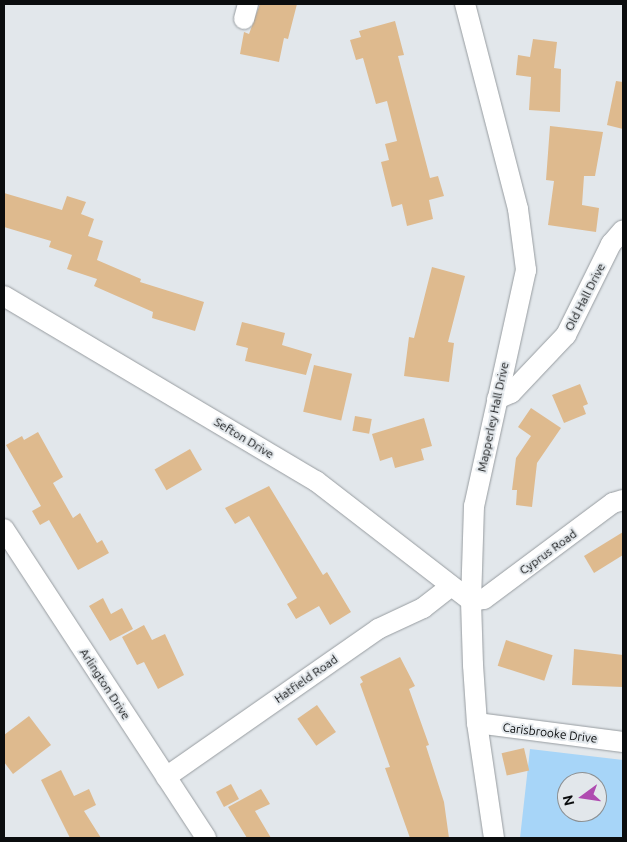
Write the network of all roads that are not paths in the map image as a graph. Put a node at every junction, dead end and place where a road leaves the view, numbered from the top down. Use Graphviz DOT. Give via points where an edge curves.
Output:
graph roads {
  1 [pos="465,4"];
  2 [pos="623,230"];
  3 [pos="4,296"];
  4 [pos="497,399"];
  5 [pos="623,500"];
  6 [pos="4,529"];
  7 [pos="450,588"];
  8 [pos="471,601"];
  9 [pos="477,723"];
  10 [pos="623,742"];
  11 [pos="166,777"];
  12 [pos="206,838"];
  13 [pos="494,838"];
  1 -- 4 [label="street, Mapperley Hall Drive" via="518,209 526,270"];
  2 -- 4 [label="street, Old Hall Drive" via="612,244 566,335 510,393"];
  3 -- 7 [label="street, Sefton Drive" via="316,481"];
  4 -- 8 [label="street, Mapperley Hall Drive" via="474,506"];
  5 -- 8 [label="street, Cyprus Road" via="613,503 484,599"];
  6 -- 11 [label="street, Arlington Drive"];
  7 -- 8 [label="street, Sefton Drive"];
  7 -- 11 [label="street, Hatfield Road" via="423,608 378,629"];
  8 -- 9 [label="street, Mapperley Hall Drive"];
  9 -- 10 [label="street, Carisbrooke Drive"];
  9 -- 13 [label="street, Mapperley Hall Drive"];
  11 -- 12 [label="street, Arlington Drive"];
}
